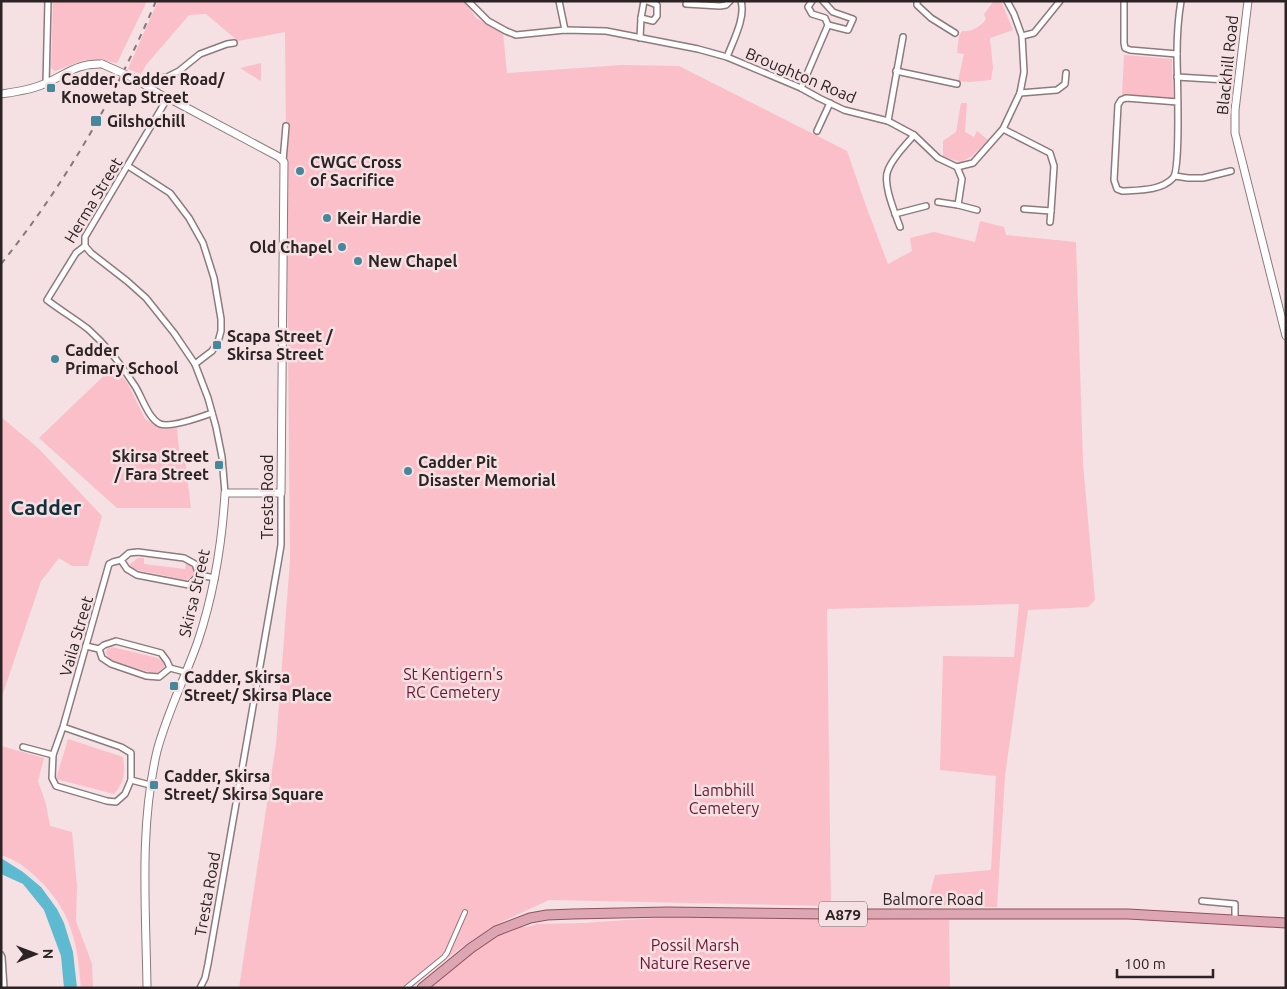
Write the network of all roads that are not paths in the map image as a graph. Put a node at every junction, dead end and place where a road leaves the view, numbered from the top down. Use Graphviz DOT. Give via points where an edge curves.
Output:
graph roads {
  1 [pos="48,1"];
  2 [pos="468,1"];
  3 [pos="559,1"];
  4 [pos="645,1"];
  5 [pos="732,1"];
  6 [pos="740,1"];
  7 [pos="812,1"];
  8 [pos="822,1"];
  9 [pos="917,1"];
  10 [pos="1007,1"];
  11 [pos="1060,1"];
  12 [pos="1124,1"];
  13 [pos="1180,1"];
  14 [pos="1248,1"];
  15 [pos="686,4"];
  16 [pos="641,18"];
  17 [pos="828,25"];
  18 [pos="565,30"];
  19 [pos="955,32"];
  20 [pos="1022,36"];
  21 [pos="903,37"];
  22 [pos="640,38"];
  23 [pos="234,43"];
  24 [pos="1177,54"];
  25 [pos="727,57"];
  26 [pos="896,71"];
  27 [pos="1066,73"];
  28 [pos="1177,77"];
  29 [pos="139,80"];
  30 [pos="1227,80"];
  31 [pos="46,84"];
  32 [pos="957,84"];
  33 [pos="801,88"];
  34 [pos="1020,93"];
  35 [pos="1,94"];
  36 [pos="167,99"];
  37 [pos="1178,102"];
  38 [pos="830,103"];
  39 [pos="888,121"];
  40 [pos="286,126"];
  41 [pos="1003,129"];
  42 [pos="817,131"];
  43 [pos="914,135"];
  44 [pos="283,161"];
  45 [pos="128,166"];
  46 [pos="957,167"];
  47 [pos="1231,171"];
  48 [pos="1175,176"];
  49 [pos="938,202"];
  50 [pos="958,205"];
  51 [pos="926,206"];
  52 [pos="1024,209"];
  53 [pos="977,210"];
  54 [pos="1051,211"];
  55 [pos="895,214"];
  56 [pos="1050,222"];
  57 [pos="900,227"];
  58 [pos="84,246"];
  59 [pos="1286,336"];
  60 [pos="195,364"];
  61 [pos="212,413"];
  62 [pos="225,493"];
  63 [pos="281,493"];
  64 [pos="122,560"];
  65 [pos="199,575"];
  66 [pos="215,578"];
  67 [pos="86,646"];
  68 [pos="99,649"];
  69 [pos="170,668"];
  70 [pos="185,672"];
  71 [pos="63,727"];
  72 [pos="23,747"];
  73 [pos="53,755"];
  74 [pos="131,780"];
  75 [pos="150,785"];
  76 [pos="1202,901"];
  77 [pos="465,912"];
  78 [pos="1235,921"];
  79 [pos="1286,923"];
  80 [pos="1,955"];
  81 [pos="4,988"];
  82 [pos="147,988"];
  83 [pos="200,988"];
  84 [pos="406,988"];
  85 [pos="422,988"];
  1 -- 31 [label="street"];
  2 -- 18 [label="street, Broughton Road" via="488,21 516,35"];
  3 -- 18 [label="street"];
  4 -- 16 [label="street"];
  4 -- 16 [label="street" via="657,5 657,16 652,21"];
  5 -- 6 [label="street"];
  5 -- 15 [label="street" via="720,6"];
  6 -- 25 [label="street" via="742,15"];
  7 -- 17 [label="street" via="808,7 812,14 826,18"];
  8 -- 17 [label="street" via="833,12 853,19 848,30"];
  9 -- 19 [label="street" via="917,5 931,18"];
  10 -- 20 [label="street"];
  11 -- 20 [label="street" via="1034,33"];
  12 -- 24 [label="street" via="1126,48"];
  13 -- 24 [label="street"];
  14 -- 59 [label="street, Blackhill Road" via="1235,133"];
  16 -- 22 [label="street"];
  17 -- 33 [label="street"];
  18 -- 22 [label="street, Broughton Road" via="606,31"];
  20 -- 34 [label="street" via="1024,72"];
  21 -- 26 [label="street"];
  22 -- 25 [label="street, Broughton Road"];
  23 -- 29 [label="street" via="200,54 167,77"];
  24 -- 28 [label="street"];
  25 -- 33 [label="street, Broughton Road"];
  26 -- 32 [label="street"];
  26 -- 39 [label="street"];
  27 -- 34 [label="street" via="1065,84 1057,90"];
  28 -- 30 [label="street"];
  28 -- 37 [label="street"];
  29 -- 31 [label="street, bridge" via="102,64 93,64 74,68"];
  29 -- 36 [label="street"];
  31 -- 35 [label="street"];
  33 -- 38 [label="street, Broughton Road"];
  34 -- 41 [label="street"];
  36 -- 44 [label="street"];
  36 -- 45 [label="street, Herma Street"];
  37 -- 48 [label="street"];
  37 -- 48 [label="street" via="1121,100 1118,105 1114,180 1116,190 1122,191 1159,187"];
  38 -- 39 [label="street, Broughton Road" via="844,110"];
  38 -- 42 [label="street"];
  39 -- 43 [label="street, Broughton Road"];
  40 -- 44 [label="street"];
  41 -- 46 [label="street" via="974,163"];
  41 -- 54 [label="street" via="1050,154 1054,166"];
  43 -- 46 [label="street, Broughton Road" via="938,158"];
  43 -- 55 [label="street" via="887,171"];
  44 -- 63 [label="street, Tresta Road"];
  45 -- 58 [label="street, Herma Street" via="85,237"];
  45 -- 60 [label="street" via="170,193 203,243 214,278 221,331 212,351"];
  46 -- 50 [label="street" via="962,179"];
  47 -- 48 [label="street" via="1204,178"];
  49 -- 50 [label="street"];
  50 -- 53 [label="street"];
  51 -- 55 [label="street"];
  52 -- 54 [label="street"];
  54 -- 56 [label="street"];
  55 -- 57 [label="street"];
  58 -- 60 [label="street, Skirsa Street" via="146,298"];
  58 -- 61 [label="street, Herma Street" via="47,300 89,330 115,358 158,423 179,423"];
  60 -- 61 [label="street, Skirsa Street"];
  61 -- 62 [label="street, Skirsa Street" via="222,457"];
  62 -- 63 [label="street"];
  62 -- 66 [label="street, Skirsa Street"];
  63 -- 83 [label="street, Tresta Road" via="281,545 208,964"];
  64 -- 65 [label="street, Vaila Street" via="138,552 184,558 195,564"];
  64 -- 65 [label="street" via="127,570 145,577 189,585"];
  64 -- 67 [label="street, Vaila Street" via="108,564"];
  65 -- 66 [label="street"];
  66 -- 70 [label="street, Skirsa Street" via="206,616"];
  67 -- 68 [label="street"];
  67 -- 71 [label="street, Vaila Street"];
  68 -- 69 [label="street" via="116,641 162,653"];
  68 -- 69 [label="street" via="102,658 111,664 146,676 159,677"];
  69 -- 70 [label="street"];
  70 -- 75 [label="street, Skirsa Street" via="166,722"];
  71 -- 73 [label="street, Vaila Street"];
  71 -- 74 [label="street" via="131,753"];
  72 -- 73 [label="street"];
  73 -- 74 [label="street, Vaila Street" via="52,778 56,786 116,802 125,794"];
  74 -- 75 [label="street"];
  75 -- 82 [label="street, Skirsa Street" via="145,865"];
  76 -- 78 [label="street" via="1235,904"];
  77 -- 84 [label="street" via="444,957"];
  78 -- 79 [label="main road, Balmore Road / A879"];
  78 -- 85 [label="main road, Balmore Road / A879" via="1128,914 667,912 546,915 496,931"];
  80 -- 81 [label="street"];
}
